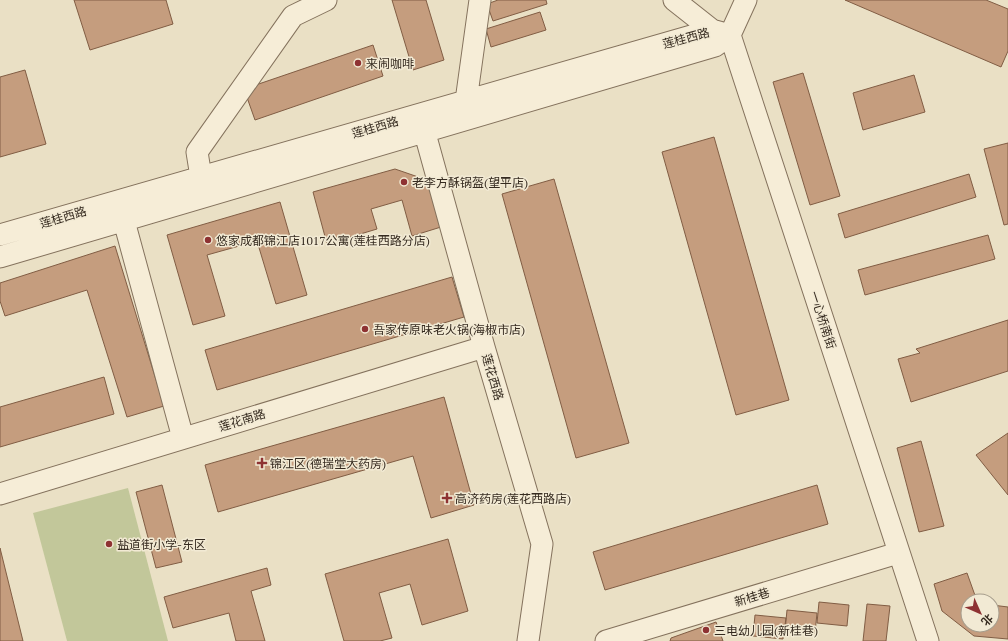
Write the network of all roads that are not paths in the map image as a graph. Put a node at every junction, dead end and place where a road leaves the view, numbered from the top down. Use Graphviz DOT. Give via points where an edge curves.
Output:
graph roads {
  1 [pos="480,0"];
  2 [pos="674,0"];
  3 [pos="746,0"];
  4 [pos="309,3"];
  5 [pos="721,32"];
  6 [pos="466,101"];
  7 [pos="422,123"];
  8 [pos="201,177"];
  9 [pos="120,201"];
  10 [pos="124,221"];
  11 [pos="0,235"];
  12 [pos="0,257"];
  13 [pos="484,346"];
  14 [pos="183,438"];
  15 [pos="0,494"];
  16 [pos="898,553"];
  17 [pos="528,641"];
  18 [pos="606,641"];
  19 [pos="928,641"];
  1 -- 6 [label="street"];
  2 -- 5 [label="street"];
  3 -- 5 [label="street"];
  4 -- 8 [label="street" via="293,16 197,152"];
  5 -- 6 [label="street, 莲桂西路"];
  5 -- 7 [label="street, 莲桂西路" via="715,46"];
  5 -- 16 [label="street, 一心桥南街"];
  6 -- 7 [label="street, 莲桂西路"];
  7 -- 8 [label="street, 莲桂西路"];
  7 -- 10 [label="street, 莲桂西路"];
  7 -- 13 [label="street, 莲花西路"];
  8 -- 9 [label="street, 莲桂西路"];
  9 -- 10 [label="street"];
  9 -- 11 [label="street, 莲桂西路"];
  10 -- 12 [label="street, 莲桂西路"];
  10 -- 14 [label="street"];
  13 -- 14 [label="street, 莲花南路"];
  13 -- 17 [label="street, 莲花西路" via="542,544"];
  14 -- 15 [label="street, 莲花南路"];
  16 -- 18 [label="street, 新桂巷"];
  16 -- 19 [label="street, 一心桥南街"];
}
